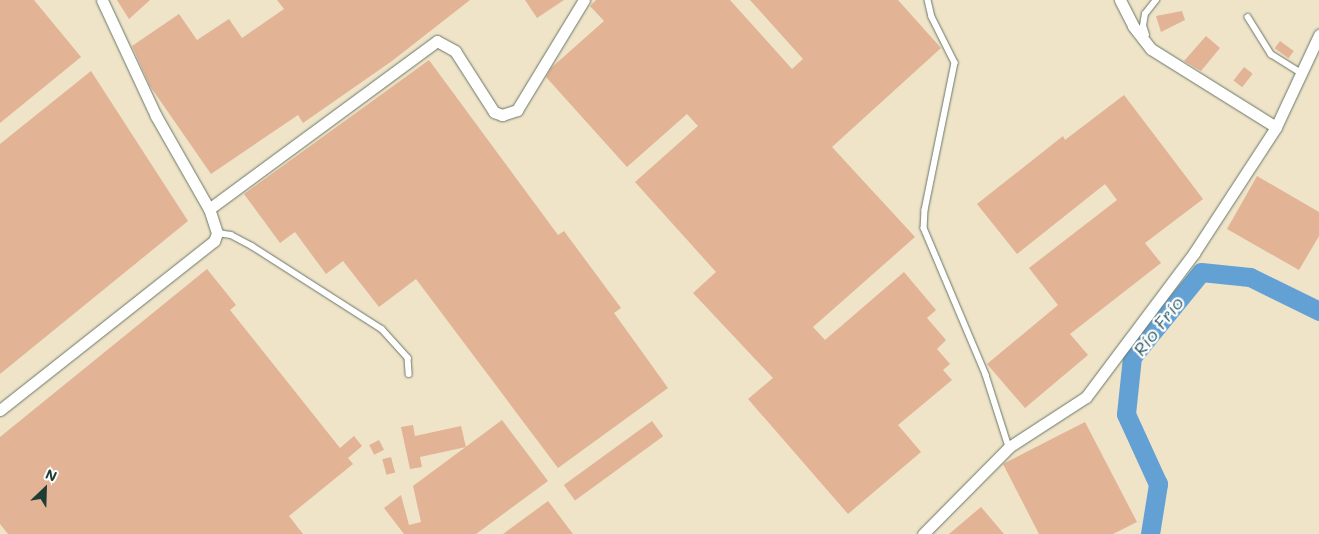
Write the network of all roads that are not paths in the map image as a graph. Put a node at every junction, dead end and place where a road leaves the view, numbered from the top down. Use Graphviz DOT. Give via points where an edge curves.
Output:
graph roads {
  1 [pos="102,0"];
  2 [pos="584,0"];
  3 [pos="928,0"];
  4 [pos="1120,0"];
  5 [pos="1156,0"];
  6 [pos="1248,17"];
  7 [pos="1319,35"];
  8 [pos="1152,49"];
  9 [pos="1303,74"];
  10 [pos="1276,126"];
  11 [pos="209,209"];
  12 [pos="217,233"];
  13 [pos="409,374"];
  14 [pos="0,410"];
  15 [pos="1009,447"];
  16 [pos="923,534"];
  1 -- 11 [label="street" via="156,116"];
  2 -- 11 [label="street" via="517,110 502,114 494,112 455,51 437,41"];
  3 -- 15 [label="lane" via="932,17 955,63 924,210 924,228 992,392"];
  4 -- 8 [label="street" via="1133,26"];
  5 -- 8 [label="lane" via="1143,20 1143,30"];
  6 -- 9 [label="lane" via="1271,54"];
  7 -- 9 [label="street"];
  8 -- 10 [label="street"];
  9 -- 10 [label="street"];
  10 -- 15 [label="street" via="1194,253 1086,397"];
  11 -- 12 [label="street"];
  12 -- 13 [label="lane" via="231,235 252,246 382,328 408,358"];
  12 -- 14 [label="street" via="214,242"];
  15 -- 16 [label="street"];
}
